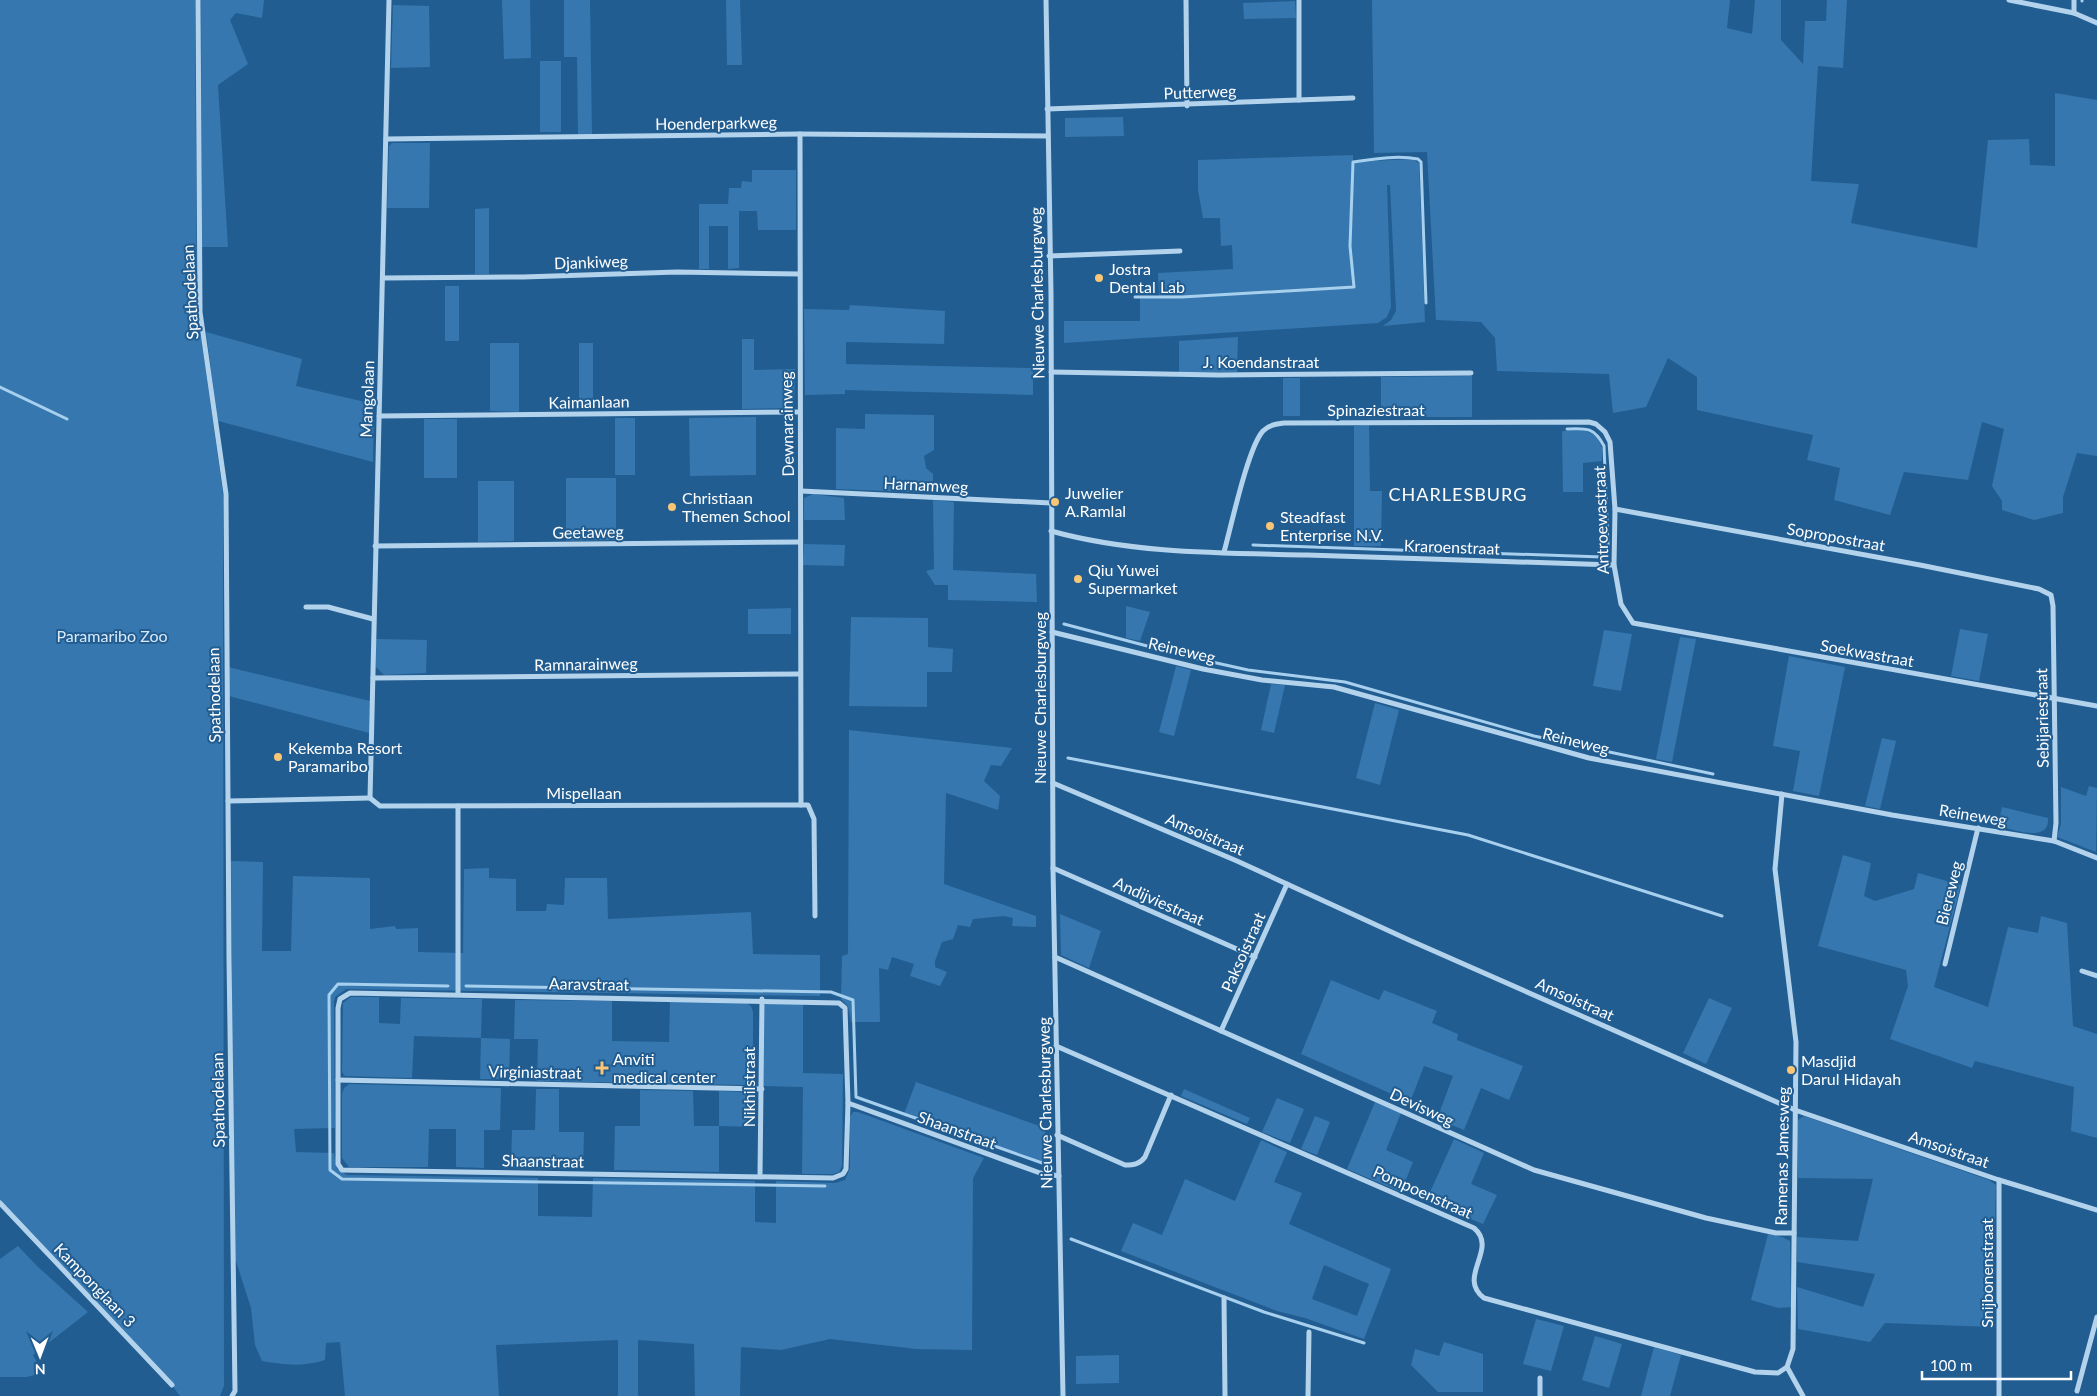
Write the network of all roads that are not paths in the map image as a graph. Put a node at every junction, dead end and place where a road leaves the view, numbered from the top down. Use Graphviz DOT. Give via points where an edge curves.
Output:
graph roads {
  1 [pos="198,0"];
  2 [pos="389,0"];
  3 [pos="1046,0"];
  4 [pos="1186,0"];
  5 [pos="1299,0"];
  6 [pos="2009,0"];
  7 [pos="2074,0"];
  8 [pos="2074,13"];
  9 [pos="2097,23"];
  10 [pos="1353,98"];
  11 [pos="1299,100"];
  12 [pos="1187,106"];
  13 [pos="1048,109"];
  14 [pos="800,134"];
  15 [pos="1048,136"];
  16 [pos="386,139"];
  17 [pos="1180,251"];
  18 [pos="1049,256"];
  19 [pos="800,274"];
  20 [pos="383,278"];
  21 [pos="1051,372"];
  22 [pos="1471,373"];
  23 [pos="799,412"];
  24 [pos="379,416"];
  25 [pos="1610,442"];
  26 [pos="800,491"];
  27 [pos="1051,503"];
  28 [pos="1615,509"];
  29 [pos="1051,531"];
  30 [pos="800,542"];
  31 [pos="375,546"];
  32 [pos="1224,552"];
  33 [pos="1614,565"];
  34 [pos="2051,595"];
  35 [pos="306,607"];
  36 [pos="373,619"];
  37 [pos="1633,623"];
  38 [pos="1052,632"];
  39 [pos="800,674"];
  40 [pos="373,678"];
  41 [pos="2054,699"];
  42 [pos="2097,706"];
  43 [pos="1053,783"];
  44 [pos="1782,794"];
  45 [pos="370,798"];
  46 [pos="228,801"];
  47 [pos="801,805"];
  48 [pos="458,806"];
  49 [pos="1978,828"];
  50 [pos="2054,841"];
  51 [pos="2097,858"];
  52 [pos="1053,868"];
  53 [pos="1287,884"];
  54 [pos="815,916"];
  55 [pos="1055,956"];
  56 [pos="1255,957"];
  57 [pos="1945,964"];
  58 [pos="2082,970"];
  59 [pos="2097,976"];
  60 [pos="458,994"];
  61 [pos="340,999"];
  62 [pos="762,999"];
  63 [pos="840,1003"];
  64 [pos="1221,1031"];
  65 [pos="1056,1046"];
  66 [pos="338,1080"];
  67 [pos="762,1089"];
  68 [pos="1171,1095"];
  69 [pos="848,1103"];
  70 [pos="1795,1110"];
  71 [pos="1058,1135"];
  72 [pos="760,1176"];
  73 [pos="1059,1176"];
  74 [pos="1999,1180"];
  75 [pos="0,1203"];
  76 [pos="2097,1210"];
  77 [pos="1794,1233"];
  78 [pos="1224,1298"];
  79 [pos="2097,1317"];
  80 [pos="1309,1332"];
  81 [pos="1787,1367"];
  82 [pos="1540,1378"];
  83 [pos="172,1385"];
  84 [pos="2077,1391"];
  85 [pos="233,1393"];
  86 [pos="1063,1396"];
  87 [pos="1225,1396"];
  88 [pos="1308,1396"];
  89 [pos="1540,1396"];
  90 [pos="1803,1396"];
  91 [pos="1999,1396"];
  1 -- 46 [label="street, Spathodelaan" via="200,312 226,494"];
  2 -- 16 [label="street, Mangolaan"];
  3 -- 13 [label="street, Nieuwe Charlesburgweg"];
  4 -- 12 [label="street"];
  5 -- 11 [label="street"];
  6 -- 8 [label="street"];
  7 -- 8 [label="street"];
  8 -- 9 [label="street"];
  10 -- 11 [label="street, Putterweg"];
  11 -- 12 [label="street, Putterweg"];
  12 -- 13 [label="street, Putterweg"];
  13 -- 15 [label="street, Nieuwe Charlesburgweg"];
  14 -- 15 [label="street, Hoenderparkweg"];
  14 -- 16 [label="street, Hoenderparkweg"];
  14 -- 19 [label="street, Dewnarainweg"];
  15 -- 18 [label="street, Nieuwe Charlesburgweg"];
  16 -- 20 [label="street, Mangolaan"];
  17 -- 18 [label="street"];
  18 -- 21 [label="street, Nieuwe Charlesburgweg"];
  19 -- 20 [label="street, Djankiweg" via="677,272"];
  19 -- 23 [label="street, Dewnarainweg"];
  20 -- 24 [label="street, Mangolaan"];
  21 -- 22 [label="street, J. Koendanstraat" via="1219,375"];
  21 -- 27 [label="street, Nieuwe Charlesburgweg"];
  23 -- 24 [label="street, Kaimanlaan"];
  23 -- 26 [label="street, Dewnarainweg"];
  24 -- 31 [label="street, Mangolaan"];
  25 -- 28 [label="street, Antroewastraat"];
  25 -- 32 [label="street, Spinaziestraat" via="1596,424 1576,421 1276,424 1258,437"];
  26 -- 27 [label="street, Harnamweg"];
  26 -- 30 [label="street, Dewnarainweg"];
  27 -- 29 [label="street, Nieuwe Charlesburgweg"];
  28 -- 33 [label="street, Antroewastraat"];
  28 -- 34 [label="street, Sopropostraat" via="1920,565 2039,589"];
  29 -- 32 [label="street, Kraroenstraat" via="1085,541 1134,547"];
  29 -- 38 [label="street, Nieuwe Charlesburgweg"];
  30 -- 31 [label="street, Geetaweg"];
  30 -- 39 [label="street, Dewnarainweg"];
  31 -- 36 [label="street, Mangolaan"];
  32 -- 33 [label="street, Kraroenstraat"];
  33 -- 37 [label="street, Antroewastraat" via="1621,604"];
  34 -- 41 [label="street, Sebijariestraat"];
  35 -- 36 [label="street" via="328,607"];
  36 -- 40 [label="street, Mangolaan"];
  37 -- 41 [label="street, Soekwastraat"];
  38 -- 43 [label="street, Nieuwe Charlesburgweg"];
  38 -- 44 [label="street, Reineweg" via="1203,669 1262,680 1334,687 1590,758"];
  39 -- 40 [label="street, Ramnarainweg"];
  39 -- 47 [label="street, Dewnarainweg"];
  40 -- 45 [label="street, Mangolaan"];
  41 -- 42 [label="street, Soekwastraat"];
  41 -- 50 [label="street, Sebijariestraat"];
  43 -- 52 [label="street, Nieuwe Charlesburgweg"];
  43 -- 53 [label="street, Amsoistraat"];
  44 -- 49 [label="street, Reineweg"];
  44 -- 70 [label="street, Ramenas Jamesweg" via="1775,869 1796,1042"];
  45 -- 46 [label="street"];
  45 -- 48 [label="street, Mispellaan" via="380,806"];
  46 -- 85 [label="street, Spathodelaan"];
  47 -- 48 [label="street, Mispellaan"];
  47 -- 54 [label="street" via="808,805 814,819"];
  48 -- 60 [label="street"];
  49 -- 50 [label="street, Reineweg"];
  49 -- 57 [label="street, Biereweg"];
  50 -- 51 [label="street, Reineweg"];
  52 -- 55 [label="street, Nieuwe Charlesburgweg"];
  52 -- 56 [label="street, Andijviestraat"];
  53 -- 56 [label="street, Paksoistraat"];
  53 -- 70 [label="street, Amsoistraat"];
  55 -- 64 [label="street, Devisweg"];
  55 -- 65 [label="street, Nieuwe Charlesburgweg"];
  56 -- 64 [label="street, Paksoistraat"];
  58 -- 59 [label="street"];
  60 -- 61 [label="street, Aaravstraat" via="350,993"];
  60 -- 62 [label="street, Aaravstraat"];
  61 -- 66 [label="street, Shaanstraat"];
  62 -- 63 [label="street, Aaravstraat"];
  62 -- 67 [label="street, Nikhilstraat"];
  63 -- 69 [label="street, Shaanstraat" via="845,1008"];
  64 -- 77 [label="street, Devisweg" via="1534,1170 1706,1218 1776,1233"];
  65 -- 68 [label="street, Pompoenstraat"];
  65 -- 71 [label="street, Nieuwe Charlesburgweg"];
  66 -- 67 [label="street, Virginiastraat"];
  66 -- 72 [label="street, Shaanstraat" via="338,1164 342,1170"];
  67 -- 72 [label="street, Nikhilstraat"];
  68 -- 71 [label="street" via="1142,1162 1125,1165"];
  68 -- 81 [label="street, Pompoenstraat" via="1474,1228 1483,1241 1473,1281 1475,1289 1484,1298 1756,1372 1778,1373"];
  69 -- 72 [label="street, Shaanstraat" via="846,1169 843,1174 833,1178"];
  69 -- 73 [label="street, Shaanstraat" via="1040,1173"];
  70 -- 74 [label="street, Amsoistraat"];
  70 -- 77 [label="street, Ramenas Jamesweg"];
  71 -- 73 [label="street, Nieuwe Charlesburgweg"];
  73 -- 86 [label="street, Nieuwe Charlesburgweg"];
  74 -- 76 [label="street, Amsoistraat"];
  74 -- 91 [label="street, Snijbonenstraat"];
  75 -- 83 [label="street, Kamponglaan 3"];
  77 -- 81 [label="street, Ramenas Jamesweg" via="1793,1349"];
  78 -- 87 [label="street"];
  79 -- 84 [label="street"];
  80 -- 88 [label="street"];
  81 -- 90 [label="street"];
  82 -- 89 [label="street"];
}
